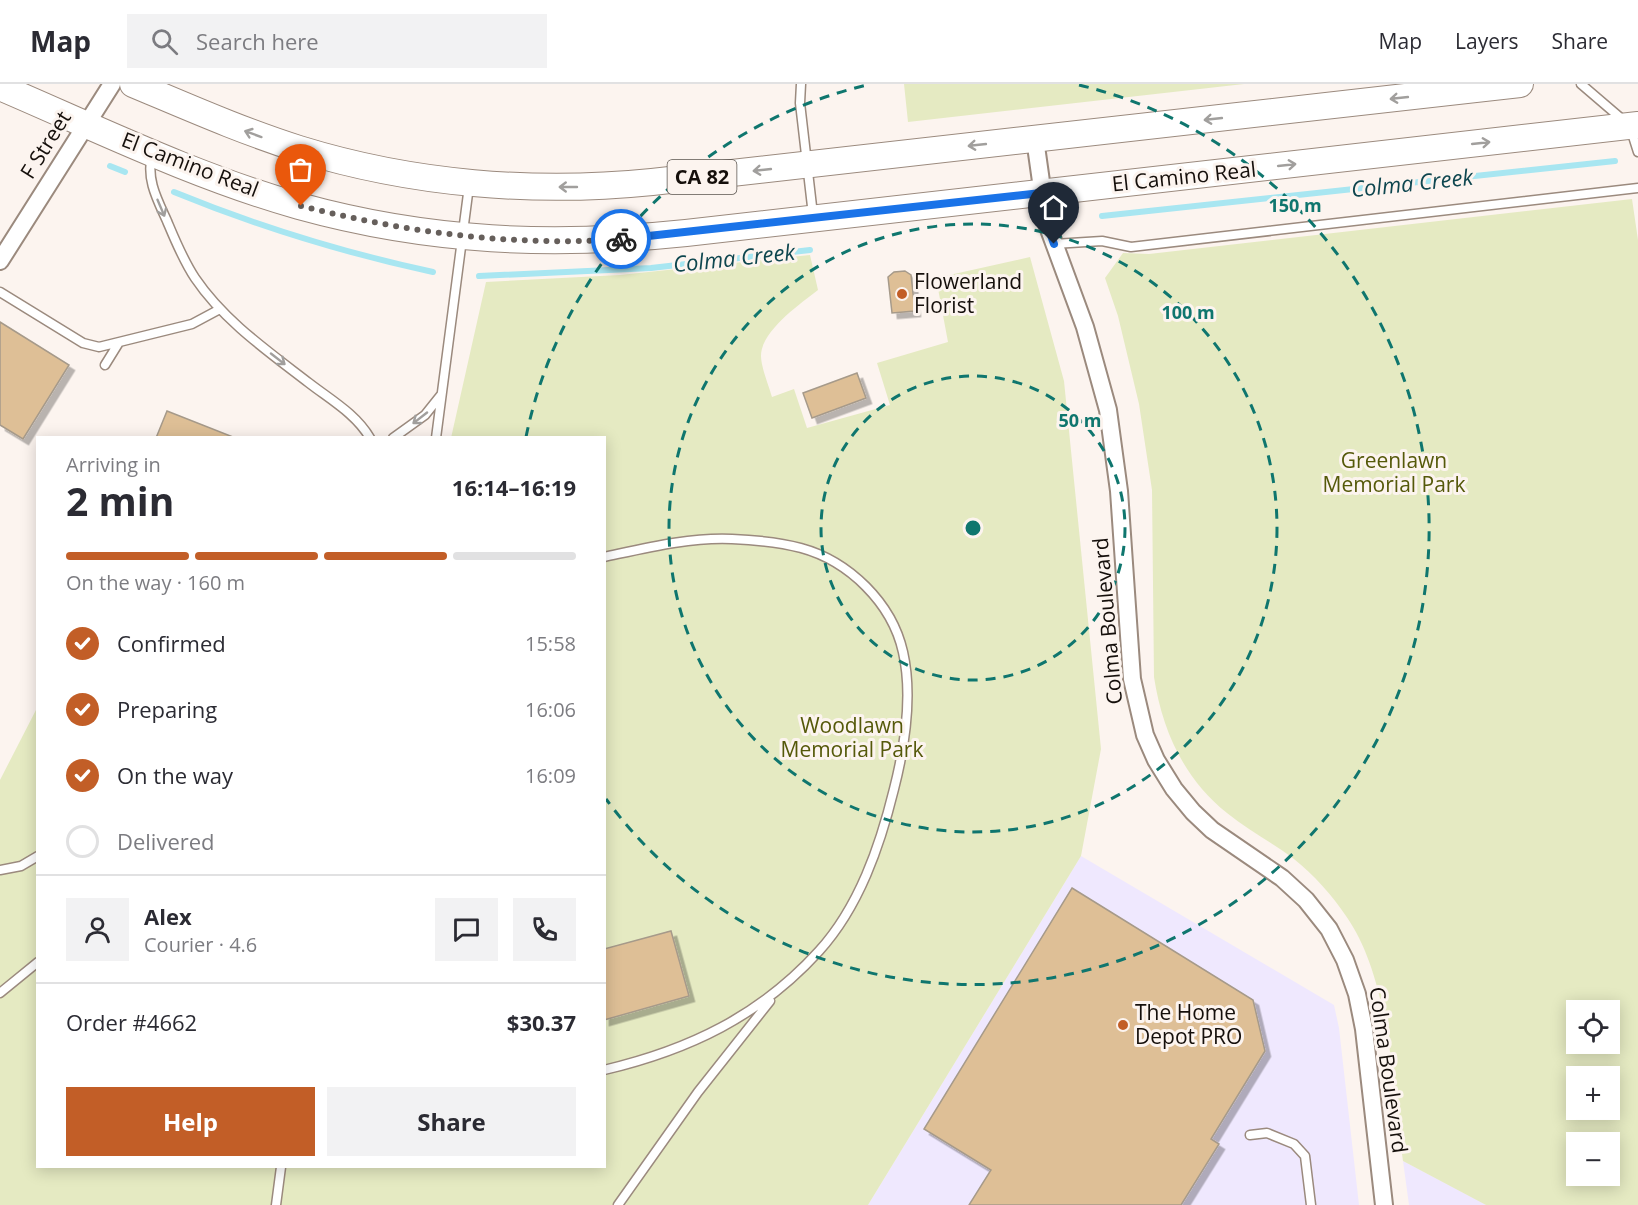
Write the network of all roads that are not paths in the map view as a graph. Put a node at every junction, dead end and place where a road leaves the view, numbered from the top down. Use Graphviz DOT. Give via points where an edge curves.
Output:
graph roads {
  1 [pos="112,84"];
  2 [pos="133,84"];
  3 [pos="801,84"];
  4 [pos="1520,84"];
  5 [pos="1581,84"];
  6 [pos="0,87"];
  7 [pos="86,124"];
  8 [pos="1634,126"];
  9 [pos="1035,139"];
  10 [pos="153,152"];
  11 [pos="1638,152"];
  12 [pos="807,165"];
  13 [pos="470,183"];
  14 [pos="1638,188"];
  15 [pos="1041,193"];
  16 [pos="814,219"];
  17 [pos="463,237"];
  18 [pos="1054,244"];
  19 [pos="0,261"];
  20 [pos="0,292"];
  21 [pos="220,309"];
  22 [pos="118,344"];
  23 [pos="105,364"];
  24 [pos="443,393"];
  25 [pos="369,436"];
  26 [pos="396,436"];
  27 [pos="436,436"];
  28 [pos="606,557"];
  29 [pos="36,857"];
  30 [pos="0,870"];
  31 [pos="36,964"];
  32 [pos="785,985"];
  33 [pos="0,993"];
  34 [pos="606,1069"];
  35 [pos="1250,1135"];
  36 [pos="281,1168"];
  37 [pos="276,1205"];
  38 [pos="618,1205"];
  39 [pos="1311,1205"];
  40 [pos="1384,1205"];
  1 -- 7 [label="street, F Street"];
  13 -- 2 [label="main road, CA 82, one-way" via="378,169 301,150"];
  3 -- 12 [label="lane"];
  4 -- 9 [label="main road, CA 82, one-way"];
  5 -- 8 [label="lane"];
  6 -- 7 [label="main road, El Camino Real"];
  7 -- 10 [label="main road, El Camino Real"];
  7 -- 19 [label="street, F Street"];
  8 -- 11 [label="lane"];
  15 -- 8 [label="main road, El Camino Real, one-way"];
  9 -- 12 [label="main road, CA 82, one-way"];
  9 -- 15 [label="street, Colma Boulevard"];
  10 -- 17 [label="main road, El Camino Real" via="301,206 388,226"];
  10 -- 21 [label="lane, one-way" via="152,187 186,264"];
  12 -- 13 [label="main road, CA 82, one-way" via="631,184 564,187"];
  12 -- 16 [label="lane"];
  13 -- 17 [label="lane"];
  14 -- 18 [label="lane" via="1131,247 1102,241"];
  15 -- 16 [label="main road, El Camino Real"];
  15 -- 18 [label="street, Colma Boulevard"];
  16 -- 17 [label="main road, El Camino Real" via="609,240"];
  17 -- 24 [label="lane"];
  18 -- 40 [label="street, Colma Boulevard" via="1085,327 1108,410 1119,491 1132,679 1144,735 1168,779 1193,812 1306,900 1345,960 1364,1029"];
  20 -- 22 [label="lane" via="83,343 99,347"];
  21 -- 22 [label="lane" via="192,324"];
  21 -- 25 [label="lane, one-way" via="345,409"];
  22 -- 23 [label="lane"];
  24 -- 26 [label="lane, one-way" via="425,415"];
  24 -- 27 [label="lane"];
  28 -- 32 [label="lane" via="708,540 755,541 801,548 836,564 865,585 896,631 906,671 906,713 901,758 884,826 848,911 820,950"];
  29 -- 30 [label="lane" via="21,866"];
  31 -- 33 [label="lane"];
  32 -- 34 [label="lane" via="716,1031 671,1050"];
  32 -- 38 [label="lane" via="705,1083"];
  35 -- 39 [label="lane" via="1267,1133 1294,1144 1305,1156"];
  36 -- 37 [label="lane"];
}
